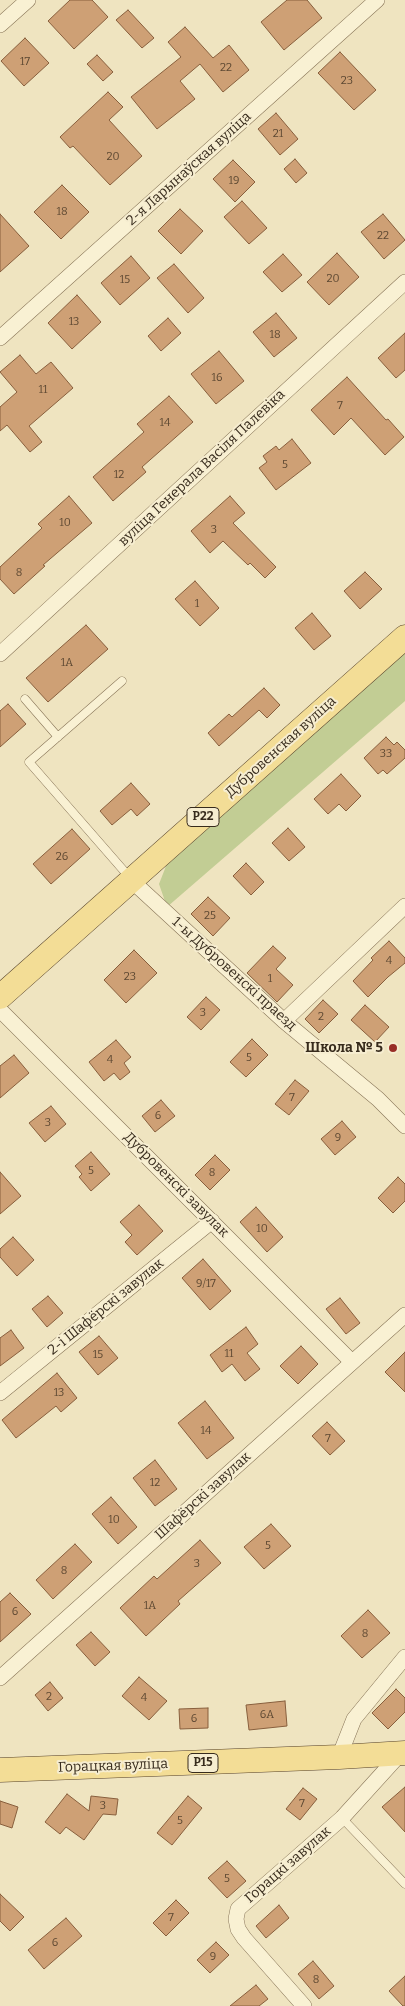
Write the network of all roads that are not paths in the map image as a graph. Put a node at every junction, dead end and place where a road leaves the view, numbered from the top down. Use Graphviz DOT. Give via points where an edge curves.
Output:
graph roads {
  1 [pos="28,0"];
  2 [pos="377,0"];
  3 [pos="0,25"];
  4 [pos="405,282"];
  5 [pos="0,338"];
  6 [pos="405,637"];
  7 [pos="0,654"];
  8 [pos="122,681"];
  9 [pos="25,698"];
  10 [pos="58,737"];
  11 [pos="132,880"];
  12 [pos="405,906"];
  13 [pos="0,997"];
  14 [pos="0,1010"];
  15 [pos="284,1020"];
  16 [pos="405,1126"];
  17 [pos="212,1221"];
  18 [pos="405,1315"];
  19 [pos="352,1362"];
  20 [pos="0,1393"];
  21 [pos="405,1657"];
  22 [pos="0,1678"];
  23 [pos="403,1753"];
  24 [pos="339,1757"];
  25 [pos="0,1770"];
  26 [pos="342,1818"];
  27 [pos="405,1884"];
  28 [pos="304,2006"];
  1 -- 3 [label="street"];
  2 -- 5 [label="street, 2-я Ларынаўская вуліца"];
  4 -- 7 [label="street, вуліца Генерала Васіля Палевіка"];
  6 -- 11 [label="main road, Дубровенская вуліца / Р22"];
  8 -- 10 [label="lane"];
  9 -- 10 [label="lane"];
  10 -- 11 [label="lane" via="29,762"];
  11 -- 13 [label="main road, Дубровенская вуліца / Р22"];
  11 -- 15 [label="street, 1-ы Дубровенскі праезд"];
  12 -- 15 [label="street"];
  14 -- 17 [label="street, Дубровенскі завулак"];
  15 -- 16 [label="street, 1-ы Дубровенскі праезд" via="378,1099"];
  17 -- 19 [label="street, Дубровенскі завулак"];
  17 -- 20 [label="street, 2-і Шафёрскі завулак"];
  18 -- 19 [label="street, Шафёрскі завулак"];
  19 -- 22 [label="street, Шафёрскі завулак"];
  21 -- 24 [label="street" via="354,1718"];
  23 -- 24 [label="main road, Горацкая вуліца / Р15"];
  23 -- 26 [label="street, Горацкі завулак"];
  24 -- 25 [label="main road, Горацкая вуліца / Р15"];
  26 -- 27 [label="lane"];
  26 -- 28 [label="street, Горацкі завулак" via="238,1909 238,1929 244,1938"];
}
